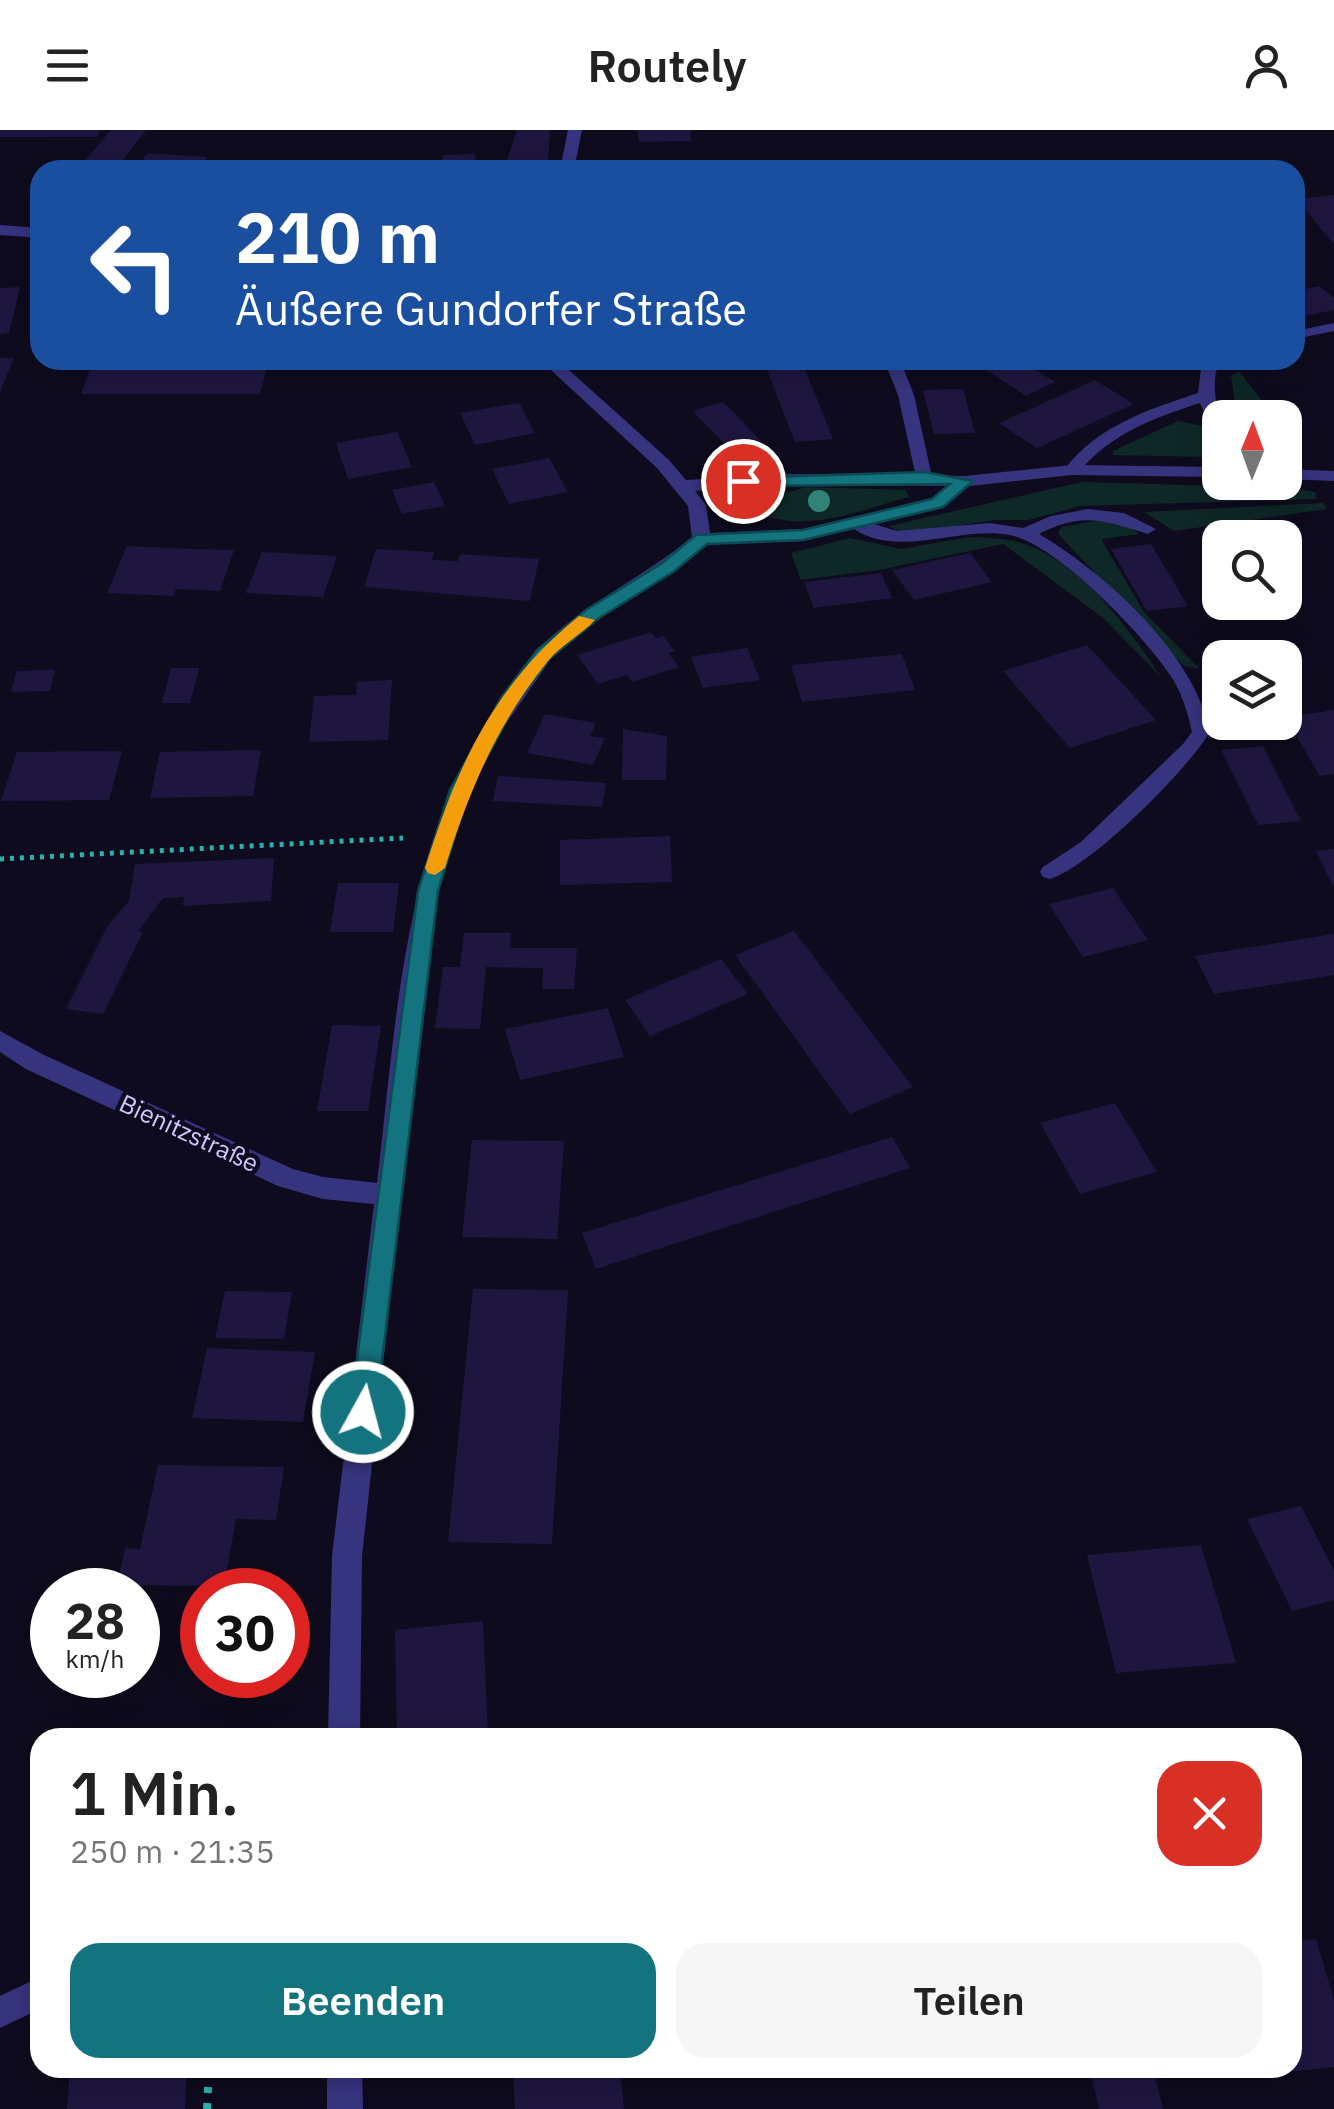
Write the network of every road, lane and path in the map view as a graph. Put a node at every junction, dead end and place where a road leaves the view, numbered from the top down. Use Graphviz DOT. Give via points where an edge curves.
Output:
graph roads {
  1 [pos="576,130"];
  2 [pos="569,160"];
  3 [pos="0,230"];
  4 [pos="30,232"];
  5 [pos="1334,327"];
  6 [pos="1305,333"];
  7 [pos="561,370"];
  8 [pos="896,370"];
  9 [pos="1209,370"];
  10 [pos="1205,396"];
  11 [pos="1207,400"];
  12 [pos="1072,470"];
  13 [pos="1202,472"];
  14 [pos="1302,475"];
  15 [pos="1334,476"];
  16 [pos="924,477"];
  17 [pos="964,481"];
  18 [pos="683,486"];
  19 [pos="854,523"];
  20 [pos="1148,529"];
  21 [pos="1027,533"];
  22 [pos="702,539"];
  23 [pos="444,836"];
  24 [pos="0,859"];
  25 [pos="1050,872"];
  26 [pos="0,1040"];
  27 [pos="388,1195"];
  28 [pos="344,1728"];
  29 [pos="30,1998"];
  30 [pos="0,2012"];
  31 [pos="209,2078"];
  32 [pos="345,2078"];
  33 [pos="207,2109"];
  34 [pos="345,2109"];
  1 -- 2 [label="street"];
  3 -- 4 [label="street"];
  5 -- 6 [label="lane"];
  7 -- 18 [label="street"];
  8 -- 16 [label="lane"];
  9 -- 10 [label="lane"];
  10 -- 11 [label="lane"];
  10 -- 12 [label="lane" via="1108,435"];
  12 -- 13 [label="street"];
  12 -- 17 [label="street"];
  14 -- 15 [label="street"];
  16 -- 17 [label="street"];
  16 -- 18 [label="street"];
  17 -- 19 [label="street" via="938,503"];
  18 -- 22 [label="street" via="697,504"];
  19 -- 21 [label="lane" via="899,540 986,528"];
  19 -- 22 [label="street" via="803,535"];
  20 -- 21 [label="lane" via="1125,516 1084,513"];
  21 -- 25 [label="lane" via="1061,551 1174,668 1190,693 1201,732 1088,848"];
  22 -- 23 [label="street" via="544,654 482,742"];
  23 -- 24 [label="path"];
  23 -- 27 [label="street" via="428,891"];
  26 -- 27 [label="street, Bienitzstraße" via="287,1178"];
  27 -- 28 [label="street" via="347,1556"];
  29 -- 30 [label="lane"];
  31 -- 33 [label="path"];
  32 -- 34 [label="street"];
}
